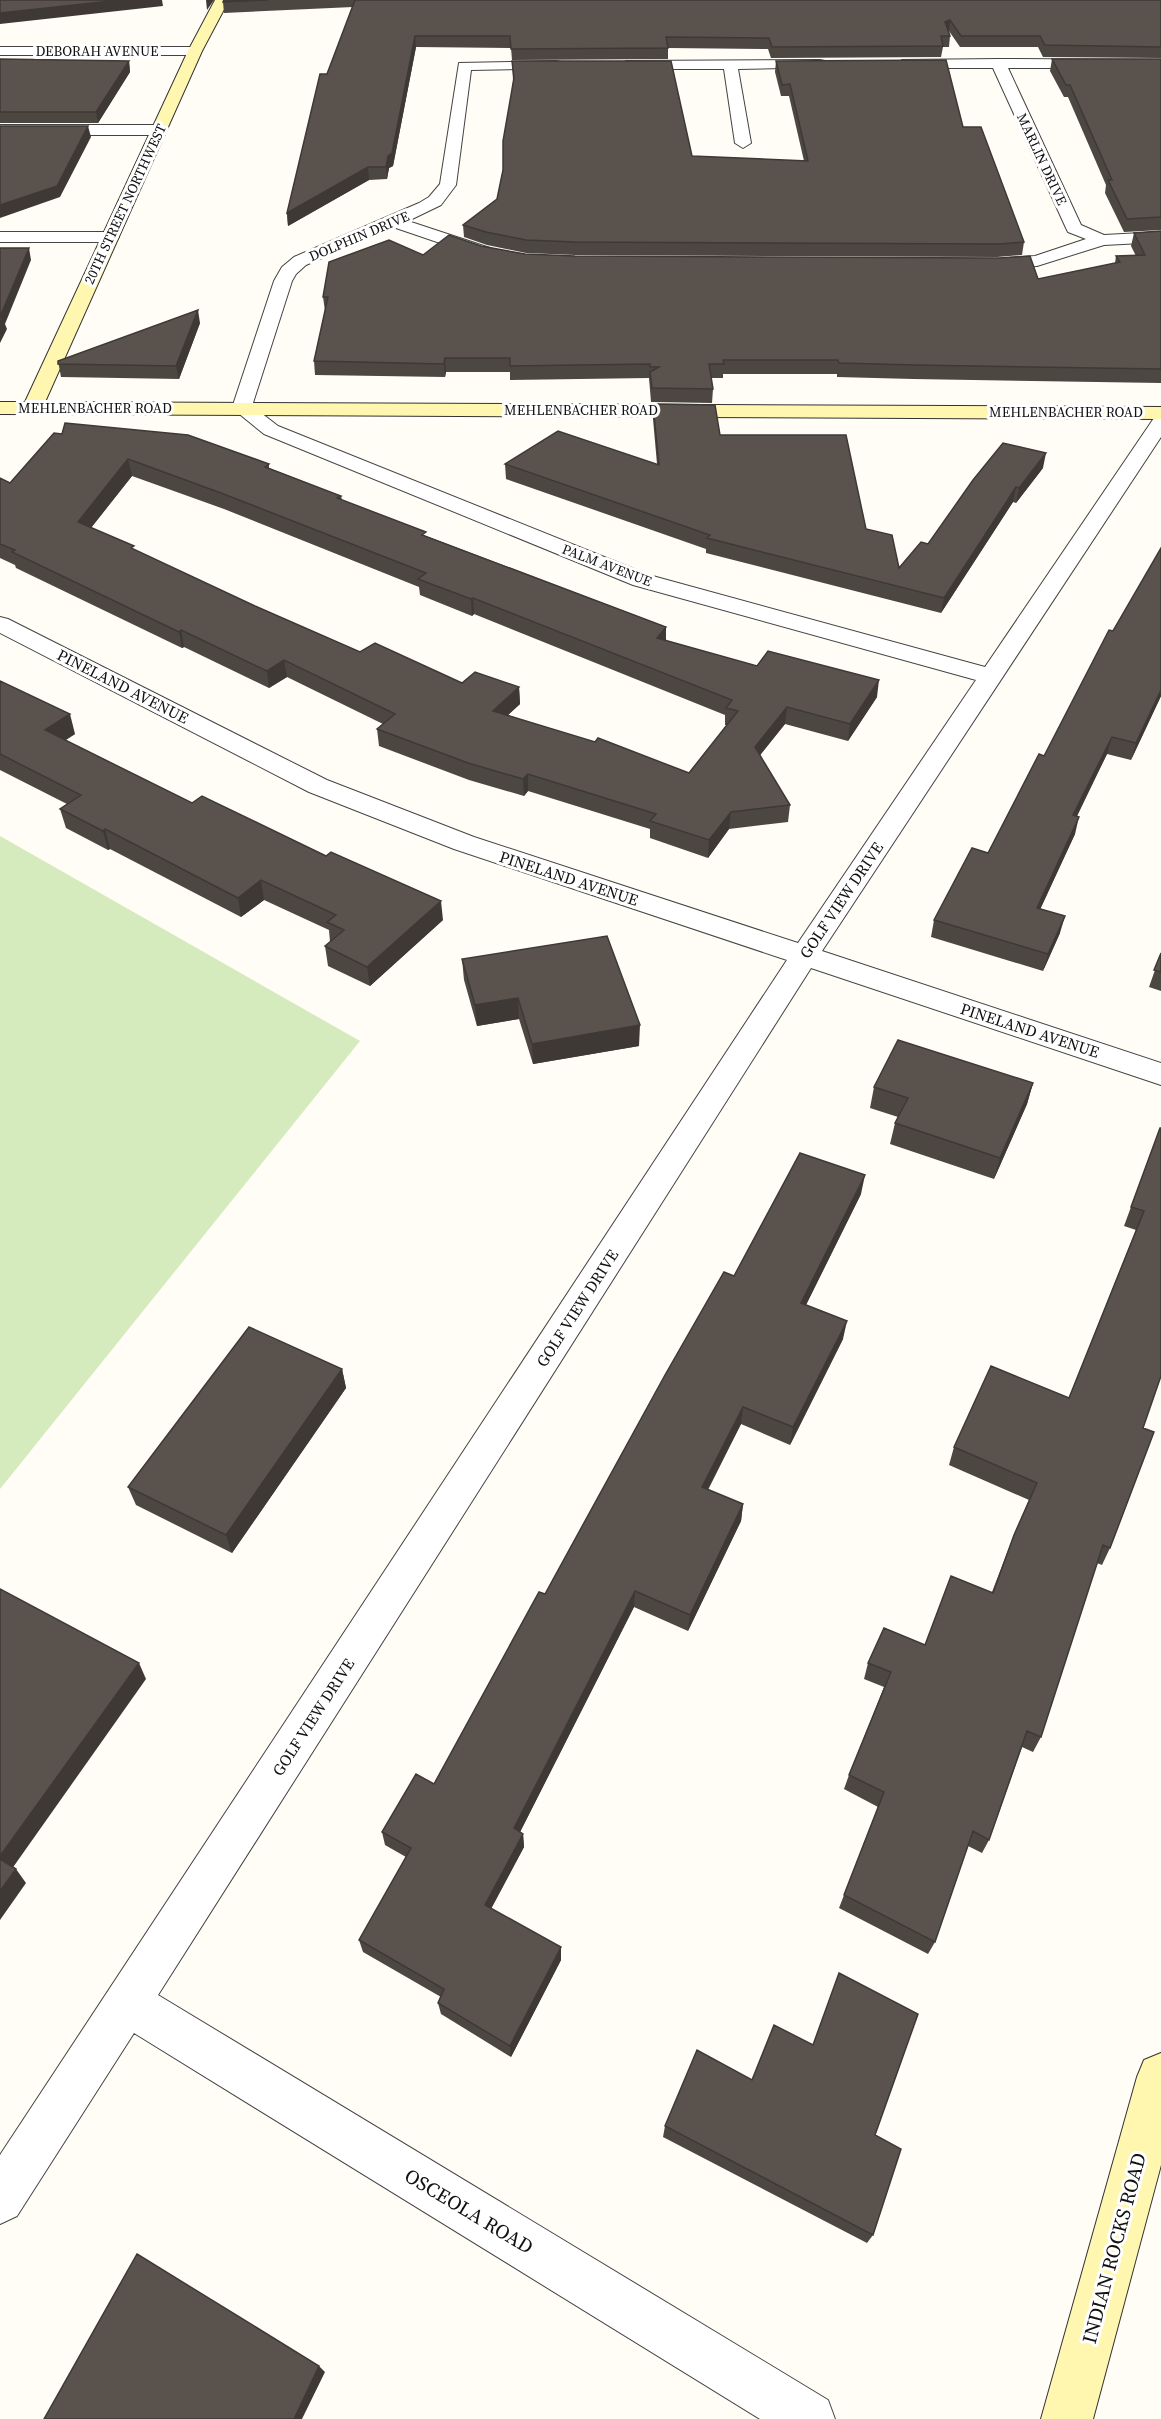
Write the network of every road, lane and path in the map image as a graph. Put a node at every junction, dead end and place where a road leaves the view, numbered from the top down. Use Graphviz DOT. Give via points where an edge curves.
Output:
graph roads {
  1 [pos="222,0"];
  2 [pos="0,51"];
  3 [pos="195,51"];
  4 [pos="998,63"];
  5 [pos="730,64"];
  6 [pos="835,64"];
  7 [pos="893,64"];
  8 [pos="1161,64"];
  9 [pos="574,65"];
  10 [pos="610,65"];
  11 [pos="0,130"];
  12 [pos="159,130"];
  13 [pos="742,143"];
  14 [pos="392,222"];
  15 [pos="0,237"];
  16 [pos="110,237"];
  17 [pos="1161,237"];
  18 [pos="1102,240"];
  19 [pos="504,256"];
  20 [pos="974,264"];
  21 [pos="0,408"];
  22 [pos="32,408"];
  23 [pos="242,408"];
  24 [pos="1161,413"];
  25 [pos="1161,422"];
  26 [pos="0,624"];
  27 [pos="990,676"];
  28 [pos="804,956"];
  29 [pos="1161,1074"];
  30 [pos="128,2003"];
  31 [pos="1161,2077"];
  32 [pos="0,2199"];
  33 [pos="809,2419"];
  34 [pos="1067,2419"];
  1 -- 3 [label="street, 20TH STREET NORTHWEST"];
  2 -- 3 [label="street, DEBORAH AVENUE"];
  3 -- 12 [label="street, 20TH STREET NORTHWEST"];
  4 -- 7 [label="street"];
  4 -- 8 [label="street"];
  4 -- 18 [label="street, MARLIN DRIVE" via="1074,228"];
  5 -- 6 [label="street"];
  5 -- 10 [label="street"];
  5 -- 13 [label="street"];
  9 -- 14 [label="street, DOLPHIN DRIVE" via="464,66 448,185 435,201"];
  11 -- 12 [label="street"];
  12 -- 16 [label="street, 20TH STREET NORTHWEST"];
  14 -- 19 [label="street"];
  14 -- 23 [label="street, DOLPHIN DRIVE" via="323,250 288,271"];
  15 -- 16 [label="street"];
  16 -- 22 [label="street, 20TH STREET NORTHWEST"];
  17 -- 18 [label="street"];
  18 -- 20 [label="street" via="1037,261"];
  21 -- 22 [label="street, MEHLENBACHER ROAD"];
  22 -- 23 [label="street, MEHLENBACHER ROAD"];
  23 -- 24 [label="street, MEHLENBACHER ROAD"];
  23 -- 27 [label="street, PALM AVENUE" via="270,430 641,580"];
  25 -- 27 [label="street, GOLF VIEW DRIVE"];
  26 -- 28 [label="street, PINELAND AVENUE" via="318,786 464,843"];
  27 -- 28 [label="street, GOLF VIEW DRIVE"];
  28 -- 29 [label="street, PINELAND AVENUE"];
  28 -- 30 [label="street, GOLF VIEW DRIVE"];
  30 -- 32 [label="street, GOLF VIEW DRIVE"];
  30 -- 33 [label="street, OSCEOLA ROAD"];
  31 -- 34 [label="street, INDIAN ROCKS ROAD"];
}
